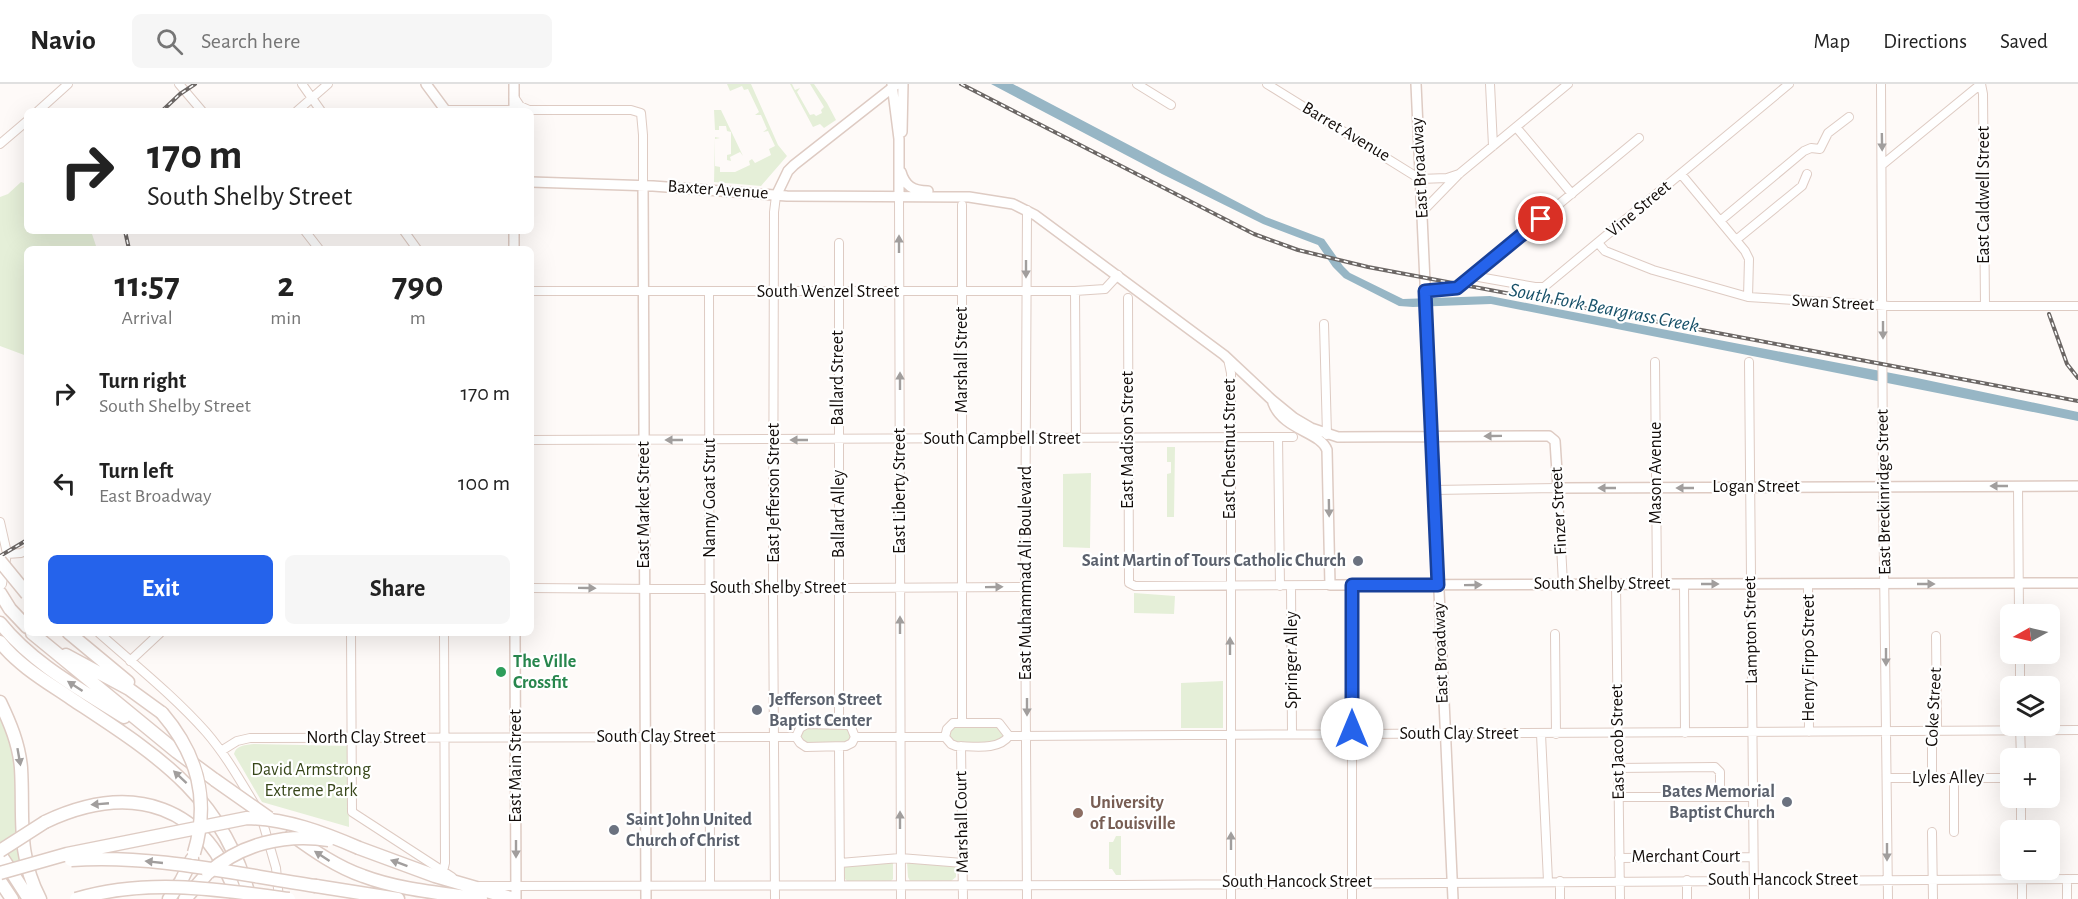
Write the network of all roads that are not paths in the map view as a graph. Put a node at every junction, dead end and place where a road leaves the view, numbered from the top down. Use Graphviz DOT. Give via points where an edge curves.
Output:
graph roads {
  1 [pos="68,84"];
  2 [pos="179,84"];
  3 [pos="302,84"];
  4 [pos="328,84"];
  5 [pos="426,84"];
  6 [pos="514,84"];
  7 [pos="903,84"];
  8 [pos="1137,84"];
  9 [pos="1267,84"];
  10 [pos="1416,84"];
  11 [pos="1490,84"];
  12 [pos="1568,84"];
  13 [pos="1789,84"];
  14 [pos="1881,84"];
  15 [pos="1981,84"];
  16 [pos="890,86"];
  17 [pos="514,96"];
  18 [pos="312,98"];
  19 [pos="1171,105"];
  20 [pos="41,108"];
  21 [pos="199,108"];
  22 [pos="300,108"];
  23 [pos="319,108"];
  24 [pos="444,108"];
  25 [pos="514,108"];
  26 [pos="524,108"];
  27 [pos="534,110"];
  28 [pos="1849,117"];
  29 [pos="24,123"];
  30 [pos="1516,127"];
  31 [pos="1640,138"];
  32 [pos="899,139"];
  33 [pos="0,144"];
  34 [pos="1493,146"];
  35 [pos="1882,165"];
  36 [pos="899,167"];
  37 [pos="1460,174"];
  38 [pos="1681,174"];
  39 [pos="1807,174"];
  40 [pos="1420,179"];
  41 [pos="534,182"];
  42 [pos="643,185"];
  43 [pos="1572,194"];
  44 [pos="776,196"];
  45 [pos="899,196"];
  46 [pos="955,196"];
  47 [pos="962,205"];
  48 [pos="1027,210"];
  49 [pos="1422,212"];
  50 [pos="1720,221"];
  51 [pos="308,234"];
  52 [pos="1736,240"];
  53 [pos="839,243"];
  54 [pos="1598,243"];
  55 [pos="318,246"];
  56 [pos="1118,275"];
  57 [pos="1473,276"];
  58 [pos="534,291"];
  59 [pos="709,291"];
  60 [pos="774,291"];
  61 [pos="838,291"];
  62 [pos="899,291"];
  63 [pos="1026,291"];
  64 [pos="1075,291"];
  65 [pos="644,292"];
  66 [pos="962,292"];
  67 [pos="1425,294"];
  68 [pos="1748,297"];
  69 [pos="1128,298"];
  70 [pos="1883,306"];
  71 [pos="1985,306"];
  72 [pos="2078,306"];
  73 [pos="1324,324"];
  74 [pos="1228,359"];
  75 [pos="1749,362"];
  76 [pos="1655,363"];
  77 [pos="1272,400"];
  78 [pos="1327,435"];
  79 [pos="1431,436"];
  80 [pos="1278,437"];
  81 [pos="1293,437"];
  82 [pos="1398,437"];
  83 [pos="1128,438"];
  84 [pos="1230,438"];
  85 [pos="900,439"];
  86 [pos="963,439"];
  87 [pos="1026,439"];
  88 [pos="1076,439"];
  89 [pos="534,440"];
  90 [pos="645,440"];
  91 [pos="709,440"];
  92 [pos="774,440"];
  93 [pos="839,440"];
  94 [pos="1327,450"];
  95 [pos="2018,486"];
  96 [pos="2078,486"];
  97 [pos="1883,487"];
  98 [pos="1558,488"];
  99 [pos="1656,488"];
  100 [pos="1750,488"];
  101 [pos="1434,490"];
  102 [pos="0,522"];
  103 [pos="24,551"];
  104 [pos="4,558"];
  105 [pos="1128,581"];
  106 [pos="2019,583"];
  107 [pos="2078,583"];
  108 [pos="1563,584"];
  109 [pos="1616,584"];
  110 [pos="1657,584"];
  111 [pos="1684,584"];
  112 [pos="1751,584"];
  113 [pos="1808,584"];
  114 [pos="1885,584"];
  115 [pos="1330,585"];
  116 [pos="1352,585"];
  117 [pos="1438,585"];
  118 [pos="1230,586"];
  119 [pos="1280,586"];
  120 [pos="1291,586"];
  121 [pos="1,587"];
  122 [pos="900,587"];
  123 [pos="1026,587"];
  124 [pos="24,588"];
  125 [pos="534,588"];
  126 [pos="710,588"];
  127 [pos="773,588"];
  128 [pos="839,588"];
  129 [pos="962,588"];
  130 [pos="644,589"];
  131 [pos="24,591"];
  132 [pos="2019,604"];
  133 [pos="24,622"];
  134 [pos="0,623"];
  135 [pos="1555,634"];
  136 [pos="38,636"];
  137 [pos="39,636"];
  138 [pos="73,636"];
  139 [pos="102,636"];
  140 [pos="157,636"];
  141 [pos="351,636"];
  142 [pos="444,636"];
  143 [pos="515,636"];
  144 [pos="1936,636"];
  145 [pos="0,642"];
  146 [pos="130,661"];
  147 [pos="0,702"];
  148 [pos="162,713"];
  149 [pos="962,723"];
  150 [pos="838,724"];
  151 [pos="2000,730"];
  152 [pos="2060,730"];
  153 [pos="2078,730"];
  154 [pos="1752,732"];
  155 [pos="1809,732"];
  156 [pos="1886,732"];
  157 [pos="1932,732"];
  158 [pos="1685,733"];
  159 [pos="1292,734"];
  160 [pos="1352,734"];
  161 [pos="1444,734"];
  162 [pos="1541,734"];
  163 [pos="1556,734"];
  164 [pos="1618,734"];
  165 [pos="1027,735"];
  166 [pos="1231,735"];
  167 [pos="1009,736"];
  168 [pos="444,737"];
  169 [pos="515,737"];
  170 [pos="645,737"];
  171 [pos="710,737"];
  172 [pos="774,737"];
  173 [pos="796,737"];
  174 [pos="855,737"];
  175 [pos="900,737"];
  176 [pos="945,737"];
  177 [pos="352,738"];
  178 [pos="961,746"];
  179 [pos="839,747"];
  180 [pos="221,751"];
  181 [pos="177,752"];
  182 [pos="1618,768"];
  183 [pos="1887,778"];
  184 [pos="1932,778"];
  185 [pos="1954,778"];
  186 [pos="2000,778"];
  187 [pos="1619,797"];
  188 [pos="1720,797"];
  189 [pos="1753,797"];
  190 [pos="1932,832"];
  191 [pos="1954,832"];
  192 [pos="359,848"];
  193 [pos="0,852"];
  194 [pos="1753,857"];
  195 [pos="900,858"];
  196 [pos="1619,858"];
  197 [pos="840,863"];
  198 [pos="963,863"];
  199 [pos="443,871"];
  200 [pos="5,872"];
  201 [pos="2000,875"];
  202 [pos="2060,878"];
  203 [pos="2067,879"];
  204 [pos="2078,879"];
  205 [pos="1687,880"];
  206 [pos="1754,880"];
  207 [pos="1888,880"];
  208 [pos="1933,880"];
  209 [pos="2022,880"];
  210 [pos="0,881"];
  211 [pos="1548,881"];
  212 [pos="1560,881"];
  213 [pos="1620,881"];
  214 [pos="1352,882"];
  215 [pos="1452,882"];
  216 [pos="1231,883"];
  217 [pos="645,884"];
  218 [pos="710,884"];
  219 [pos="775,884"];
  220 [pos="840,884"];
  221 [pos="900,884"];
  222 [pos="963,884"];
  223 [pos="1027,884"];
  224 [pos="516,885"];
  225 [pos="12,899"];
  226 [pos="29,899"];
  227 [pos="40,899"];
  228 [pos="76,899"];
  229 [pos="168,899"];
  230 [pos="185,899"];
  231 [pos="237,899"];
  232 [pos="250,899"];
  233 [pos="279,899"];
  234 [pos="289,899"];
  235 [pos="397,899"];
  236 [pos="481,899"];
  237 [pos="515,899"];
  238 [pos="646,899"];
  239 [pos="775,899"];
  240 [pos="901,899"];
  241 [pos="963,899"];
  242 [pos="1027,899"];
  243 [pos="1231,899"];
  244 [pos="1352,899"];
  245 [pos="1453,899"];
  246 [pos="1560,899"];
  247 [pos="1620,899"];
  248 [pos="1687,899"];
  249 [pos="1754,899"];
  250 [pos="1888,899"];
  251 [pos="1933,899"];
  252 [pos="2022,899"];
  253 [pos="2067,899"];
  1 -- 20 [label="street"];
  2 -- 21 [label="street"];
  3 -- 18 [label="street"];
  4 -- 18 [label="street"];
  5 -- 24 [label="main road"];
  6 -- 17 [label="main road"];
  7 -- 32 [label="main road"];
  8 -- 19 [label="street"];
  9 -- 40 [label="street, Barret Avenue"];
  10 -- 40 [label="main road, East Broadway"];
  11 -- 34 [label="street"];
  12 -- 30 [label="street"];
  13 -- 38 [label="street, Vine Street"];
  14 -- 35 [label="street, East Breckinridge Street, one-way"];
  15 -- 35 [label="street"];
  15 -- 71 [label="street, East Caldwell Street"];
  16 -- 32 [label="main road, East Liberty Street"];
  16 -- 44 [label="main road, Baxter Avenue" via="794,165"];
  17 -- 25 [label="main road"];
  17 -- 26 [label="street"];
  18 -- 22 [label="street"];
  18 -- 23 [label="street"];
  27 -- 42 [label="street, East Market Street" via="639,112 643,117"];
  28 -- 50 [label="street" via="1828,133 1820,149 1804,151"];
  29 -- 33 [label="street"];
  30 -- 34 [label="street"];
  30 -- 43 [label="street"];
  31 -- 43 [label="street"];
  32 -- 36 [label="main road, East Liberty Street"];
  34 -- 37 [label="street"];
  35 -- 70 [label="street, East Breckinridge Street"];
  36 -- 45 [label="main road, East Liberty Street"];
  36 -- 46 [label="main road" via="912,189 951,191"];
  37 -- 40 [label="street"];
  37 -- 49 [label="street"];
  38 -- 50 [label="street"];
  38 -- 54 [label="street, Vine Street"];
  39 -- 52 [label="street" via="1802,186"];
  40 -- 49 [label="main road, East Broadway"];
  41 -- 42 [label="main road, Baxter Avenue"];
  42 -- 44 [label="main road, Baxter Avenue"];
  42 -- 65 [label="main road, East Market Street"];
  43 -- 57 [label="street"];
  44 -- 45 [label="main road, East Chestnut Street"];
  44 -- 60 [label="street, East Jefferson Street"];
  45 -- 46 [label="main road, East Chestnut Street"];
  62 -- 45 [label="street, East Liberty Street, one-way"];
  46 -- 48 [label="main road, East Chestnut Street" via="987,198"];
  47 -- 66 [label="street, Marshall Street"];
  48 -- 56 [label="main road, East Chestnut Street"];
  48 -- 63 [label="street, East Muhammad Ali Boulevard, one-way"];
  49 -- 67 [label="main road, East Broadway"];
  50 -- 52 [label="street"];
  51 -- 55 [label="street"];
  52 -- 68 [label="street" via="1749,259"];
  53 -- 61 [label="street, Ballard Street"];
  54 -- 57 [label="street, Vine Street" via="1541,288"];
  54 -- 68 [label="street, Swan Street" via="1605,250 1653,270"];
  56 -- 64 [label="street, South Wenzel Street" via="1105,289"];
  56 -- 74 [label="main road, East Chestnut Street"];
  57 -- 67 [label="street" via="1455,289"];
  58 -- 65 [label="street, South Wenzel Street"];
  59 -- 60 [label="street, South Wenzel Street"];
  59 -- 65 [label="street, South Wenzel Street"];
  59 -- 91 [label="street, Nanny Goat Strut"];
  60 -- 61 [label="street, South Wenzel Street"];
  60 -- 92 [label="street, East Jefferson Street"];
  61 -- 62 [label="street, South Wenzel Street"];
  61 -- 93 [label="street, Ballard Street"];
  62 -- 66 [label="street, South Wenzel Street"];
  85 -- 62 [label="street, East Liberty Street, one-way"];
  63 -- 64 [label="street, South Wenzel Street"];
  63 -- 66 [label="street, South Wenzel Street"];
  63 -- 87 [label="street, East Muhammad Ali Boulevard"];
  64 -- 88 [label="street"];
  65 -- 90 [label="main road, East Market Street"];
  66 -- 86 [label="street, Marshall Street"];
  67 -- 79 [label="main road, East Broadway"];
  68 -- 70 [label="street, Swan Street"];
  69 -- 83 [label="street, East Madison Street"];
  70 -- 71 [label="street, Swan Street"];
  70 -- 97 [label="street, East Breckinridge Street, one-way"];
  71 -- 72 [label="street, Swan Street"];
  73 -- 78 [label="street"];
  74 -- 77 [label="main road"];
  74 -- 84 [label="street, East Chestnut Street"];
  75 -- 100 [label="street, Lampton Street"];
  76 -- 99 [label="street, Mason Avenue"];
  77 -- 78 [label="main road" via="1302,423"];
  77 -- 94 [label="main road" via="1282,416 1322,441"];
  78 -- 82 [label="main road"];
  79 -- 82 [label="main road"];
  98 -- 79 [label="main road, Finzer Street, one-way" via="1556,448 1551,438"];
  79 -- 101 [label="main road, East Broadway"];
  80 -- 81 [label="street, South Campbell Street"];
  80 -- 84 [label="street, South Campbell Street"];
  80 -- 119 [label="street, Springer Alley"];
  82 -- 94 [label="main road" via="1393,441 1333,442"];
  83 -- 84 [label="street, South Campbell Street"];
  83 -- 88 [label="street, South Campbell Street"];
  83 -- 105 [label="street, East Madison Street"];
  84 -- 118 [label="street, East Chestnut Street"];
  85 -- 86 [label="street, South Campbell Street"];
  85 -- 93 [label="street, South Campbell Street"];
  85 -- 122 [label="street, East Liberty Street"];
  86 -- 87 [label="street, South Campbell Street"];
  86 -- 129 [label="street, Marshall Street"];
  87 -- 88 [label="street, South Campbell Street"];
  87 -- 123 [label="street, East Muhammad Ali Boulevard"];
  89 -- 90 [label="street, South Campbell Street"];
  91 -- 90 [label="street, South Campbell Street, one-way"];
  90 -- 130 [label="main road, East Market Street"];
  91 -- 92 [label="street, South Campbell Street"];
  91 -- 126 [label="street, Nanny Goat Strut"];
  93 -- 92 [label="street, South Campbell Street, one-way"];
  92 -- 127 [label="street, East Jefferson Street"];
  93 -- 128 [label="street, Ballard Alley"];
  94 -- 115 [label="main road, one-way"];
  95 -- 96 [label="main road, Logan Street"];
  95 -- 97 [label="main road, Logan Street, one-way"];
  95 -- 106 [label="street"];
  97 -- 100 [label="main road, Logan Street"];
  97 -- 114 [label="street, East Breckinridge Street"];
  99 -- 98 [label="main road, Logan Street, one-way"];
  98 -- 101 [label="street, Logan Street"];
  98 -- 108 [label="street, Finzer Street"];
  100 -- 99 [label="main road, Logan Street, one-way"];
  99 -- 110 [label="street, Mason Avenue"];
  100 -- 112 [label="street, Lampton Street"];
  101 -- 117 [label="main road, East Broadway"];
  102 -- 104 [label="street" via="5,537"];
  103 -- 104 [label="street"];
  104 -- 121 [label="street"];
  104 -- 124 [label="highway, bridge"];
  105 -- 118 [label="street, South Shelby Street" via="1135,586"];
  106 -- 107 [label="main road, South Shelby Street"];
  114 -- 106 [label="main road, South Shelby Street, one-way"];
  106 -- 132 [label="street"];
  108 -- 109 [label="main road, South Shelby Street"];
  117 -- 108 [label="main road, South Shelby Street, one-way"];
  109 -- 110 [label="main road, South Shelby Street"];
  109 -- 164 [label="street, East Jacob Street"];
  110 -- 111 [label="main road, South Shelby Street"];
  111 -- 112 [label="main road, South Shelby Street, one-way"];
  111 -- 158 [label="street"];
  112 -- 113 [label="main road, South Shelby Street"];
  112 -- 154 [label="street, Lampton Street"];
  113 -- 114 [label="main road, South Shelby Street"];
  113 -- 155 [label="street, Henry Firpo Street"];
  114 -- 156 [label="street, East Breckinridge Street, one-way"];
  115 -- 116 [label="main road, South Shelby Street"];
  115 -- 120 [label="street, South Shelby Street"];
  116 -- 117 [label="main road, South Shelby Street"];
  116 -- 160 [label="street"];
  117 -- 161 [label="main road, East Broadway"];
  118 -- 119 [label="street, South Shelby Street"];
  166 -- 118 [label="street, East Chestnut Street, one-way"];
  119 -- 120 [label="street, South Shelby Street"];
  120 -- 159 [label="street, Springer Alley"];
  121 -- 131 [label="street"];
  121 -- 133 [label="highway"];
  122 -- 128 [label="street, South Shelby Street"];
  122 -- 129 [label="street, South Shelby Street"];
  175 -- 122 [label="street, East Liberty Street, one-way"];
  129 -- 123 [label="street, South Shelby Street, one-way"];
  123 -- 165 [label="street, East Muhammad Ali Boulevard, one-way"];
  125 -- 130 [label="street, South Shelby Street, one-way"];
  126 -- 127 [label="street, South Shelby Street"];
  126 -- 130 [label="street, South Shelby Street"];
  126 -- 171 [label="street, Nanny Goat Strut"];
  127 -- 128 [label="street, South Shelby Street"];
  127 -- 172 [label="street, East Jefferson Street"];
  128 -- 150 [label="street"];
  129 -- 149 [label="street"];
  130 -- 170 [label="main road, East Market Street"];
  181 -- 134 [label="highway, one-way" via="46,666"];
  135 -- 163 [label="street"];
  136 -- 181 [label="highway"];
  137 -- 148 [label="highway" via="136,693"];
  138 -- 148 [label="highway"];
  139 -- 146 [label="street"];
  140 -- 146 [label="street"];
  141 -- 177 [label="street"];
  142 -- 168 [label="street"];
  143 -- 169 [label="main road, East Main Street"];
  144 -- 157 [label="street, Coke Street" via="1937,726"];
  232 -- 145 [label="highway, one-way" via="230,844 192,788 149,750 51,686"];
  146 -- 180 [label="street" via="185,710"];
  147 -- 227 [label="highway, one-way" via="19,755 23,846"];
  148 -- 229 [label="highway, bridge" via="186,745 197,774 201,814 194,853"];
  149 -- 167 [label="street" via="999,723"];
  149 -- 176 [label="street" via="954,723"];
  150 -- 173 [label="street, South Clay Street" via="802,725"];
  150 -- 174 [label="street" via="851,727"];
  151 -- 157 [label="street, South Clay Street"];
  152 -- 153 [label="street, South Clay Street"];
  154 -- 155 [label="street, South Clay Street"];
  154 -- 158 [label="street, South Clay Street"];
  154 -- 189 [label="street, Lampton Street"];
  155 -- 156 [label="street, South Clay Street"];
  156 -- 157 [label="street, South Clay Street"];
  156 -- 183 [label="street, East Breckinridge Street"];
  157 -- 184 [label="street, Coke Street"];
  158 -- 164 [label="street, South Clay Street"];
  159 -- 160 [label="street, South Clay Street"];
  159 -- 166 [label="street, South Clay Street"];
  160 -- 161 [label="street, South Clay Street"];
  160 -- 214 [label="street"];
  161 -- 162 [label="street, South Clay Street"];
  161 -- 215 [label="main road, East Broadway"];
  162 -- 163 [label="street, South Clay Street"];
  162 -- 211 [label="street"];
  163 -- 164 [label="street, South Clay Street"];
  164 -- 182 [label="street, East Jacob Street"];
  165 -- 166 [label="street, South Clay Street"];
  165 -- 167 [label="street, South Clay Street"];
  165 -- 223 [label="street, East Muhammad Ali Boulevard"];
  216 -- 166 [label="street, East Chestnut Street, one-way"];
  167 -- 178 [label="street" via="996,746"];
  168 -- 169 [label="street, North Clay Street"];
  168 -- 177 [label="street, North Clay Street"];
  168 -- 199 [label="street"];
  169 -- 170 [label="street, South Clay Street"];
  169 -- 224 [label="main road, East Main Street, one-way"];
  170 -- 171 [label="street, South Clay Street"];
  170 -- 217 [label="main road, East Market Street"];
  171 -- 172 [label="street, South Clay Street"];
  171 -- 218 [label="street, Nanny Goat Strut"];
  172 -- 173 [label="street, South Clay Street"];
  172 -- 219 [label="street, East Jefferson Street"];
  173 -- 179 [label="street, South Clay Street" via="806,747"];
  174 -- 175 [label="street"];
  174 -- 179 [label="street" via="849,745"];
  175 -- 176 [label="street"];
  195 -- 175 [label="street, East Liberty Street, one-way"];
  176 -- 178 [label="street" via="951,744"];
  177 -- 180 [label="street, North Clay Street" via="250,738"];
  177 -- 199 [label="street, South Hancock Street" via="352,812"];
  178 -- 198 [label="street, Marshall Court"];
  179 -- 197 [label="street"];
  180 -- 233 [label="street" via="260,814 276,868"];
  236 -- 181 [label="highway, one-way, bridge" via="372,880 344,868 318,854"];
  182 -- 187 [label="street, East Jacob Street"];
  182 -- 188 [label="street" via="1715,768 1720,772"];
  183 -- 184 [label="street, Lyles Alley"];
  183 -- 207 [label="street, East Breckinridge Street, one-way"];
  184 -- 185 [label="street, Lyles Alley"];
  185 -- 186 [label="street, Lyles Alley"];
  185 -- 191 [label="street"];
  187 -- 188 [label="street"];
  187 -- 196 [label="street, East Jacob Street"];
  188 -- 189 [label="street"];
  189 -- 194 [label="street, Lampton Street"];
  190 -- 208 [label="street"];
  192 -- 200 [label="highway, bridge" via="295,824 247,818 67,854"];
  192 -- 230 [label="highway, bridge" via="314,838 263,843 215,867"];
  237 -- 192 [label="highway, one-way"];
  193 -- 226 [label="highway"];
  231 -- 193 [label="highway, one-way, bridge" via="211,844 190,824 143,804 89,805 64,813"];
  194 -- 196 [label="street, Merchant Court"];
  194 -- 206 [label="street, Lampton Street"];
  195 -- 197 [label="street"];
  195 -- 198 [label="street"];
  195 -- 221 [label="street, East Liberty Street"];
  196 -- 213 [label="street, East Jacob Street"];
  197 -- 220 [label="street"];
  198 -- 222 [label="street, Marshall Court"];
  199 -- 224 [label="street, South Hancock Street" via="468,885"];
  235 -- 200 [label="highway, one-way, bridge" via="134,860 73,860"];
  201 -- 208 [label="street, South Hancock Street"];
  202 -- 203 [label="street, South Hancock Street"];
  203 -- 204 [label="street, South Hancock Street"];
  203 -- 253 [label="street"];
  205 -- 206 [label="street, South Hancock Street"];
  205 -- 213 [label="street, South Hancock Street"];
  205 -- 248 [label="street"];
  206 -- 207 [label="street, South Hancock Street"];
  206 -- 249 [label="street, Lampton Street"];
  207 -- 208 [label="street, South Hancock Street"];
  207 -- 250 [label="street, East Breckinridge Street"];
  208 -- 251 [label="street"];
  209 -- 252 [label="street"];
  210 -- 225 [label="highway"];
  211 -- 212 [label="street, South Hancock Street"];
  211 -- 215 [label="street, South Hancock Street"];
  212 -- 213 [label="street, South Hancock Street"];
  212 -- 246 [label="street"];
  213 -- 247 [label="street, East Jacob Street"];
  214 -- 215 [label="street, South Hancock Street"];
  214 -- 216 [label="street, South Hancock Street"];
  214 -- 244 [label="street"];
  215 -- 245 [label="main road, East Broadway"];
  216 -- 223 [label="street, South Hancock Street"];
  216 -- 243 [label="street, East Chestnut Street"];
  217 -- 218 [label="street, South Hancock Street"];
  217 -- 224 [label="street, South Hancock Street"];
  217 -- 238 [label="main road, East Market Street"];
  218 -- 219 [label="street, South Hancock Street"];
  219 -- 220 [label="street, South Hancock Street"];
  219 -- 239 [label="street, East Jefferson Street"];
  220 -- 221 [label="street, South Hancock Street"];
  221 -- 222 [label="street, South Hancock Street"];
  221 -- 240 [label="street, East Liberty Street"];
  222 -- 223 [label="street, South Hancock Street"];
  222 -- 241 [label="street, Marshall Court"];
  223 -- 242 [label="street, East Muhammad Ali Boulevard"];
  224 -- 237 [label="main road, East Main Street"];
  228 -- 234 [label="highway, bridge" via="165,886"];
}
